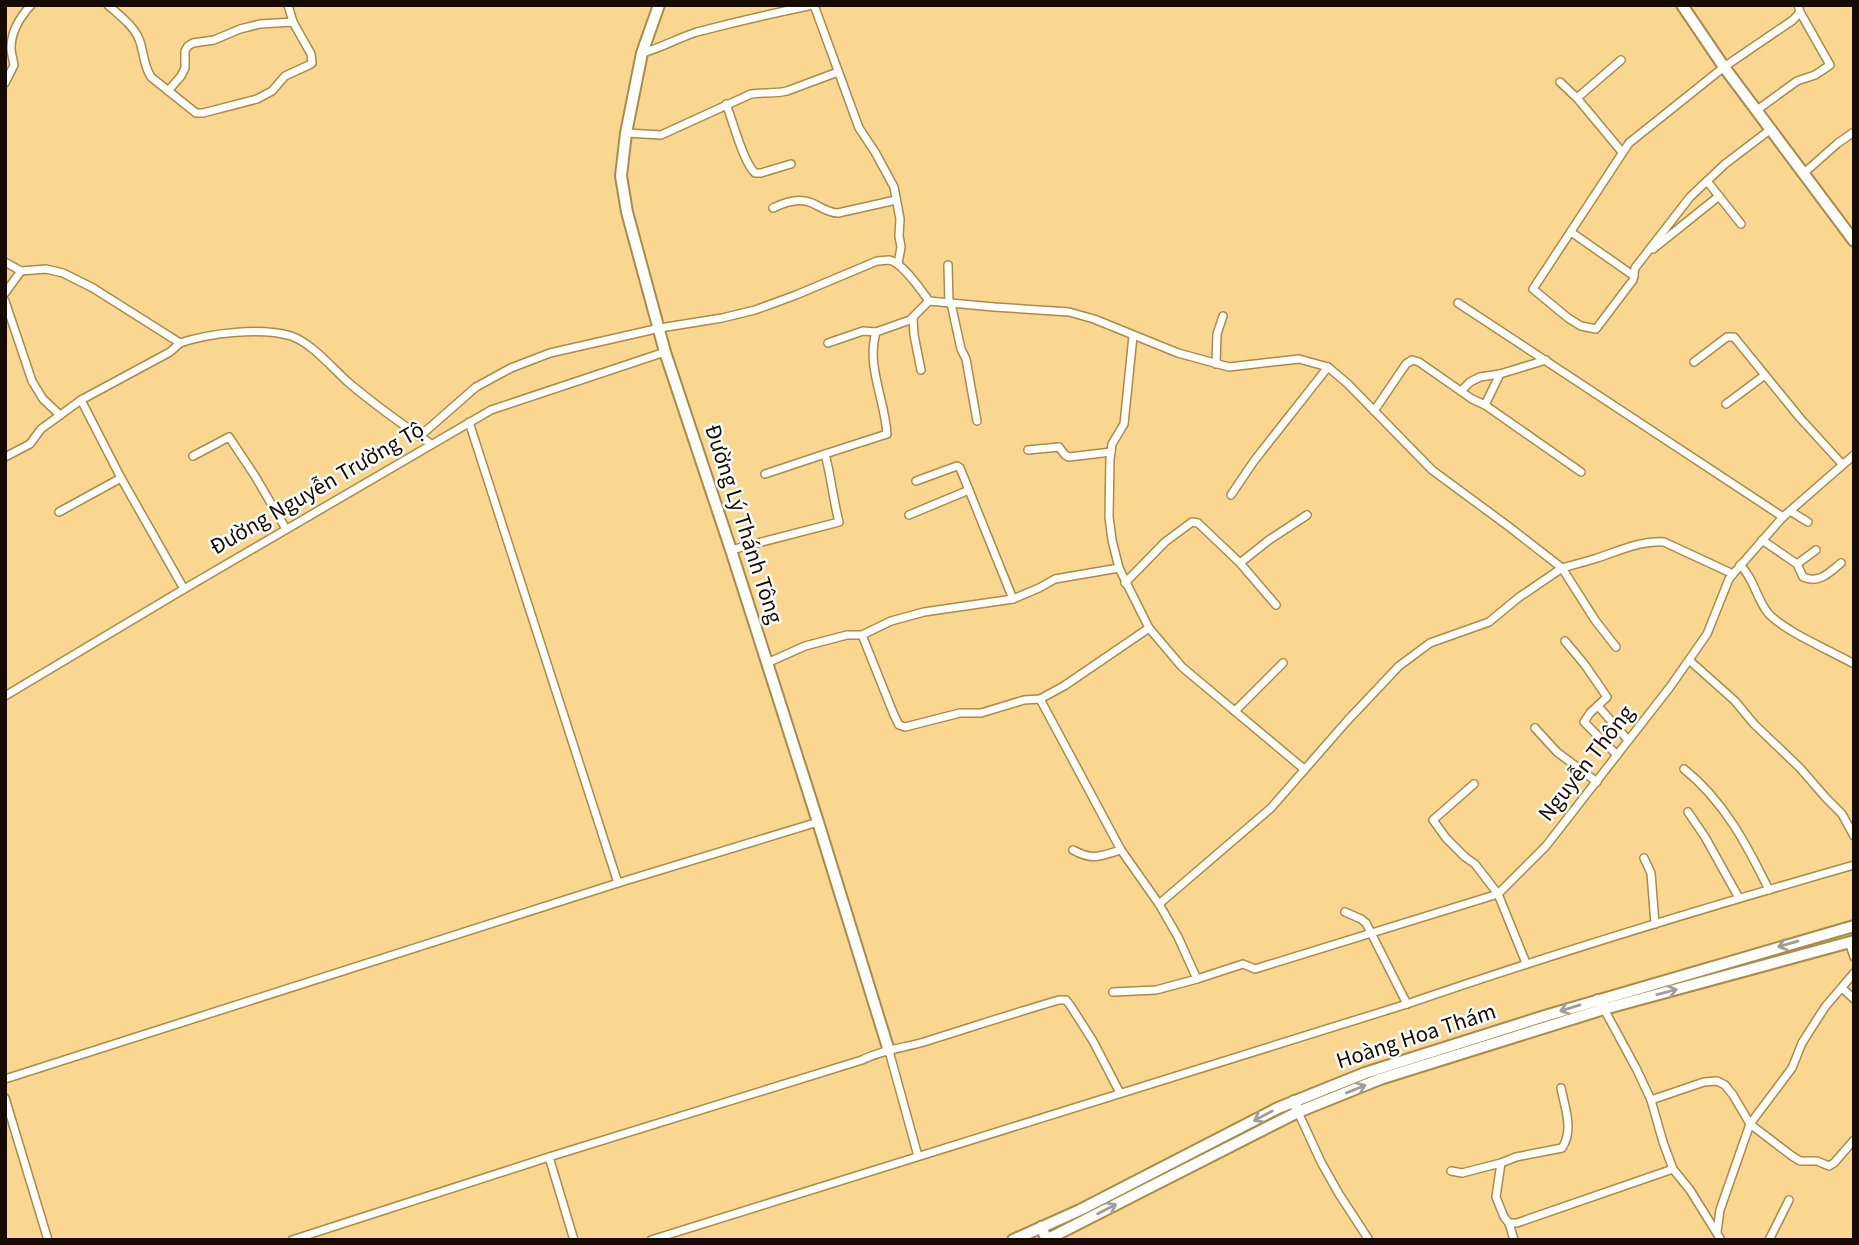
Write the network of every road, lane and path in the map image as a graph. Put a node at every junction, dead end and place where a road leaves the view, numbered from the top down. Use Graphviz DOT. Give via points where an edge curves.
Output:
graph roads {
  1 [pos="31,5"];
  2 [pos="108,5"];
  3 [pos="288,5"];
  4 [pos="659,5"];
  5 [pos="813,5"];
  6 [pos="1683,5"];
  7 [pos="1799,8"];
  8 [pos="293,22"];
  9 [pos="8,50"];
  10 [pos="642,53"];
  11 [pos="1621,60"];
  12 [pos="1724,66"];
  13 [pos="838,72"];
  14 [pos="1560,82"];
  15 [pos="5,83"];
  16 [pos="168,91"];
  17 [pos="1577,99"];
  18 [pos="726,104"];
  19 [pos="1757,110"];
  20 [pos="1771,129"];
  21 [pos="1854,132"];
  22 [pos="626,133"];
  23 [pos="1622,152"];
  24 [pos="791,164"];
  25 [pos="1804,173"];
  26 [pos="1707,181"];
  27 [pos="1719,196"];
  28 [pos="896,200"];
  29 [pos="773,208"];
  30 [pos="1741,223"];
  31 [pos="1571,232"];
  32 [pos="1854,241"];
  33 [pos="1644,256"];
  34 [pos="5,262"];
  35 [pos="898,264"];
  36 [pos="948,265"];
  37 [pos="21,271"];
  38 [pos="1634,276"];
  39 [pos="5,293"];
  40 [pos="5,301"];
  41 [pos="929,301"];
  42 [pos="950,303"];
  43 [pos="1458,303"];
  44 [pos="1223,317"];
  45 [pos="913,318"];
  46 [pos="660,328"];
  47 [pos="877,332"];
  48 [pos="1133,336"];
  49 [pos="180,343"];
  50 [pos="828,343"];
  51 [pos="665,352"];
  52 [pos="1546,360"];
  53 [pos="1693,362"];
  54 [pos="1216,364"];
  55 [pos="1328,367"];
  56 [pos="921,370"];
  57 [pos="1500,374"];
  58 [pos="1765,375"];
  59 [pos="1461,391"];
  60 [pos="81,400"];
  61 [pos="1726,404"];
  62 [pos="1485,405"];
  63 [pos="1374,411"];
  64 [pos="60,415"];
  65 [pos="977,421"];
  66 [pos="469,422"];
  67 [pos="420,436"];
  68 [pos="431,444"];
  69 [pos="1028,450"];
  70 [pos="1111,452"];
  71 [pos="825,454"];
  72 [pos="1854,454"];
  73 [pos="193,456"];
  74 [pos="5,457"];
  75 [pos="1842,464"];
  76 [pos="1581,472"];
  77 [pos="765,474"];
  78 [pos="121,478"];
  79 [pos="916,481"];
  80 [pos="969,490"];
  81 [pos="1231,495"];
  82 [pos="59,512"];
  83 [pos="1787,514"];
  84 [pos="909,515"];
  85 [pos="1307,515"];
  86 [pos="1808,522"];
  87 [pos="286,529"];
  88 [pos="1762,540"];
  89 [pos="731,550"];
  90 [pos="1816,550"];
  91 [pos="1240,563"];
  92 [pos="1841,563"];
  93 [pos="1797,564"];
  94 [pos="1740,565"];
  95 [pos="1119,568"];
  96 [pos="1562,568"];
  97 [pos="1733,574"];
  98 [pos="1125,583"];
  99 [pos="184,589"];
  100 [pos="1013,599"];
  101 [pos="1276,605"];
  102 [pos="1149,628"];
  103 [pos="862,635"];
  104 [pos="1565,640"];
  105 [pos="1616,647"];
  106 [pos="1689,660"];
  107 [pos="767,663"];
  108 [pos="1283,663"];
  109 [pos="1854,664"];
  110 [pos="5,696"];
  111 [pos="1040,699"];
  112 [pos="1598,706"];
  113 [pos="1235,711"];
  114 [pos="1535,728"];
  115 [pos="1628,740"];
  116 [pos="1618,755"];
  117 [pos="1304,769"];
  118 [pos="1684,769"];
  119 [pos="1597,782"];
  120 [pos="1474,784"];
  121 [pos="1688,813"];
  122 [pos="818,822"];
  123 [pos="1854,836"];
  124 [pos="1073,849"];
  125 [pos="1121,850"];
  126 [pos="1644,858"];
  127 [pos="1854,865"];
  128 [pos="618,883"];
  129 [pos="1769,890"];
  130 [pos="1498,894"];
  131 [pos="1740,898"];
  132 [pos="1159,904"];
  133 [pos="1345,912"];
  134 [pos="1655,923"];
  135 [pos="1854,926"];
  136 [pos="1373,934"];
  137 [pos="1851,941"];
  138 [pos="1854,957"];
  139 [pos="1526,963"];
  140 [pos="1854,973"];
  141 [pos="1197,979"];
  142 [pos="1842,988"];
  143 [pos="1113,992"];
  144 [pos="1854,999"];
  145 [pos="1407,1004"];
  146 [pos="1601,1005"];
  147 [pos="889,1051"];
  148 [pos="5,1079"];
  149 [pos="1561,1088"];
  150 [pos="1120,1093"];
  151 [pos="5,1098"];
  152 [pos="1651,1100"];
  153 [pos="1296,1106"];
  154 [pos="1750,1124"];
  155 [pos="1854,1140"];
  156 [pos="918,1156"];
  157 [pos="549,1157"];
  158 [pos="1501,1163"];
  159 [pos="1673,1170"];
  160 [pos="1451,1171"];
  161 [pos="1789,1200"];
  162 [pos="1509,1223"];
  163 [pos="1041,1227"];
  164 [pos="1719,1236"];
  165 [pos="48,1240"];
  166 [pos="292,1240"];
  167 [pos="574,1240"];
  168 [pos="651,1240"];
  169 [pos="1013,1240"];
  170 [pos="1046,1240"];
  171 [pos="1369,1240"];
  172 [pos="1514,1240"];
  173 [pos="1769,1240"];
  1 -- 9 [label="street" via="19,19"];
  2 -- 16 [label="street" via="132,27 146,70"];
  3 -- 8 [label="street"];
  4 -- 10 [label="main road, Đường Lý Thánh Tông"];
  5 -- 10 [label="street" via="696,33"];
  5 -- 13 [label="street"];
  6 -- 12 [label="main road"];
  7 -- 12 [label="street" via="1793,20"];
  7 -- 19 [label="street" via="1830,65 1797,81"];
  8 -- 16 [label="street" via="260,24 193,43 185,51 181,76"];
  8 -- 16 [label="street" via="312,62 285,76 272,91 257,99 196,113"];
  9 -- 15 [label="street" via="14,65"];
  10 -- 22 [label="main road, Đường Lý Thánh Tông"];
  11 -- 17 [label="street"];
  12 -- 19 [label="main road"];
  12 -- 23 [label="street"];
  13 -- 18 [label="street" via="786,92 751,94"];
  13 -- 28 [label="street" via="859,128 889,176"];
  14 -- 17 [label="street"];
  17 -- 23 [label="street"];
  18 -- 22 [label="street" via="662,135"];
  18 -- 24 [label="street" via="755,173"];
  19 -- 20 [label="main road"];
  20 -- 25 [label="main road"];
  20 -- 26 [label="street"];
  21 -- 25 [label="street"];
  22 -- 46 [label="main road, Đường Lý Thánh Tông" via="621,176 627,212"];
  23 -- 31 [label="street"];
  25 -- 32 [label="main road"];
  26 -- 27 [label="street"];
  26 -- 33 [label="street"];
  27 -- 30 [label="street"];
  27 -- 33 [label="street"];
  28 -- 29 [label="street" via="838,213 805,201"];
  28 -- 35 [label="street" via="901,247"];
  31 -- 38 [label="street"];
  31 -- 38 [label="street" via="1533,289 1568,318 1597,329"];
  33 -- 38 [label="street"];
  34 -- 37 [label="street"];
  35 -- 41 [label="street"];
  35 -- 46 [label="street" via="877,261 755,310"];
  36 -- 42 [label="street"];
  37 -- 39 [label="street"];
  37 -- 49 [label="street" via="63,273"];
  40 -- 64 [label="street" via="32,381"];
  41 -- 42 [label="street"];
  41 -- 45 [label="street"];
  42 -- 48 [label="street" via="1069,312"];
  42 -- 65 [label="street"];
  43 -- 52 [label="street"];
  44 -- 54 [label="street"];
  45 -- 47 [label="street"];
  45 -- 56 [label="street"];
  46 -- 51 [label="main road, Đường Lý Thánh Tông"];
  46 -- 67 [label="street" via="550,353 511,368 475,387"];
  47 -- 50 [label="street" via="863,331"];
  47 -- 71 [label="street" via="873,344 876,380 887,434"];
  48 -- 54 [label="street"];
  48 -- 70 [label="street" via="1124,424"];
  49 -- 60 [label="street"];
  49 -- 67 [label="street" via="232,333 292,337"];
  51 -- 66 [label="street, Đường Nguyễn Trường Tộ" via="491,410"];
  51 -- 89 [label="main road, Đường Lý Thánh Tông"];
  52 -- 57 [label="street"];
  52 -- 83 [label="street"];
  53 -- 58 [label="street" via="1727,337 1734,337"];
  54 -- 55 [label="street" via="1228,368 1299,359"];
  55 -- 63 [label="street"];
  55 -- 81 [label="street"];
  57 -- 59 [label="street" via="1480,377"];
  57 -- 62 [label="street"];
  58 -- 61 [label="street"];
  58 -- 75 [label="street"];
  59 -- 62 [label="street"];
  59 -- 63 [label="street" via="1412,360"];
  60 -- 64 [label="street"];
  60 -- 78 [label="street"];
  62 -- 76 [label="street"];
  63 -- 96 [label="street" via="1432,470"];
  64 -- 74 [label="street" via="30,444"];
  66 -- 68 [label="street, Đường Nguyễn Trường Tộ"];
  66 -- 128 [label="street"];
  67 -- 68 [label="street"];
  68 -- 87 [label="street, Đường Nguyễn Trường Tộ"];
  69 -- 70 [label="street" via="1059,447 1069,457"];
  70 -- 95 [label="street" via="1109,517"];
  71 -- 77 [label="street"];
  71 -- 89 [label="street" via="839,522"];
  72 -- 75 [label="street, Nguyễn Thông"];
  73 -- 87 [label="street" via="229,437"];
  75 -- 83 [label="street, Nguyễn Thông"];
  78 -- 82 [label="street"];
  78 -- 99 [label="street"];
  79 -- 80 [label="street" via="957,466"];
  80 -- 84 [label="street"];
  80 -- 100 [label="street"];
  83 -- 86 [label="street"];
  83 -- 88 [label="street, Nguyễn Thông"];
  85 -- 91 [label="street"];
  87 -- 99 [label="street, Đường Nguyễn Trường Tộ"];
  88 -- 93 [label="street"];
  88 -- 94 [label="street, Nguyễn Thông"];
  89 -- 107 [label="main road, Đường Lý Thánh Tông"];
  90 -- 93 [label="street"];
  91 -- 98 [label="street" via="1192,522"];
  91 -- 101 [label="street"];
  92 -- 93 [label="street" via="1818,580 1803,577"];
  94 -- 97 [label="street, Nguyễn Thông"];
  94 -- 109 [label="street" via="1777,622"];
  95 -- 98 [label="street"];
  95 -- 100 [label="street" via="1055,579"];
  96 -- 97 [label="street" via="1656,541"];
  96 -- 105 [label="street"];
  96 -- 117 [label="street" via="1489,622 1416,652"];
  97 -- 106 [label="street, Nguyễn Thông" via="1707,634"];
  98 -- 102 [label="street"];
  99 -- 110 [label="street, Đường Nguyễn Trường Tộ"];
  100 -- 103 [label="street" via="924,612"];
  102 -- 111 [label="street"];
  102 -- 113 [label="street" via="1182,667"];
  103 -- 107 [label="street" via="804,646"];
  103 -- 111 [label="street" via="894,715 905,727"];
  104 -- 112 [label="street" via="1607,697"];
  106 -- 115 [label="street, Nguyễn Thông"];
  106 -- 123 [label="street" via="1800,768 1842,814"];
  107 -- 122 [label="main road, Đường Lý Thánh Tông"];
  108 -- 113 [label="street"];
  111 -- 125 [label="street"];
  112 -- 115 [label="street"];
  112 -- 116 [label="street" via="1584,722"];
  113 -- 117 [label="street"];
  114 -- 119 [label="street" via="1557,752"];
  115 -- 116 [label="street, Nguyễn Thông"];
  116 -- 119 [label="street, Nguyễn Thông"];
  117 -- 132 [label="street" via="1271,808"];
  118 -- 129 [label="street" via="1731,820"];
  119 -- 130 [label="street, Nguyễn Thông" via="1546,846"];
  120 -- 130 [label="street" via="1433,820"];
  121 -- 131 [label="street"];
  122 -- 128 [label="street"];
  122 -- 147 [label="main road, Đường Lý Thánh Tông"];
  124 -- 125 [label="street" via="1095,857"];
  125 -- 132 [label="street"];
  126 -- 134 [label="street" via="1651,873"];
  127 -- 129 [label="street"];
  128 -- 148 [label="street"];
  129 -- 131 [label="street"];
  130 -- 136 [label="street, Nguyễn Thông"];
  130 -- 139 [label="street"];
  131 -- 134 [label="street"];
  132 -- 141 [label="street"];
  133 -- 136 [label="street" via="1361,919"];
  134 -- 139 [label="street"];
  135 -- 146 [label="main road, Hoàng Hoa Thám, one-way"];
  136 -- 141 [label="street, Nguyễn Thông" via="1255,969 1243,964"];
  136 -- 145 [label="street"];
  137 -- 138 [label="street"];
  146 -- 137 [label="main road, Hoàng Hoa Thám, one-way"];
  139 -- 145 [label="street"];
  140 -- 142 [label="street"];
  141 -- 143 [label="street, Nguyễn Thông" via="1156,990"];
  142 -- 144 [label="street"];
  142 -- 154 [label="street"];
  145 -- 150 [label="street"];
  146 -- 152 [label="street"];
  146 -- 153 [label="main road, Hoàng Hoa Thám" via="1365,1073"];
  147 -- 150 [label="street" via="1066,1000"];
  147 -- 156 [label="street"];
  147 -- 157 [label="street"];
  149 -- 158 [label="street" via="1569,1132 1562,1148"];
  150 -- 156 [label="street"];
  151 -- 165 [label="street"];
  152 -- 154 [label="street" via="1717,1082 1733,1094"];
  152 -- 159 [label="street"];
  153 -- 163 [label="main road, Hoàng Hoa Thám, one-way"];
  170 -- 153 [label="main road, Hoàng Hoa Thám, one-way"];
  153 -- 171 [label="street" via="1321,1162"];
  154 -- 155 [label="street" via="1800,1161 1826,1166"];
  154 -- 164 [label="street" via="1720,1210"];
  156 -- 168 [label="street"];
  157 -- 166 [label="street"];
  157 -- 167 [label="street"];
  158 -- 160 [label="street"];
  158 -- 162 [label="street" via="1496,1197"];
  159 -- 162 [label="street"];
  159 -- 164 [label="street"];
  161 -- 173 [label="street"];
  162 -- 172 [label="street"];
  163 -- 169 [label="main road, Hoàng Hoa Thám"];
  163 -- 170 [label="main road"];
}
